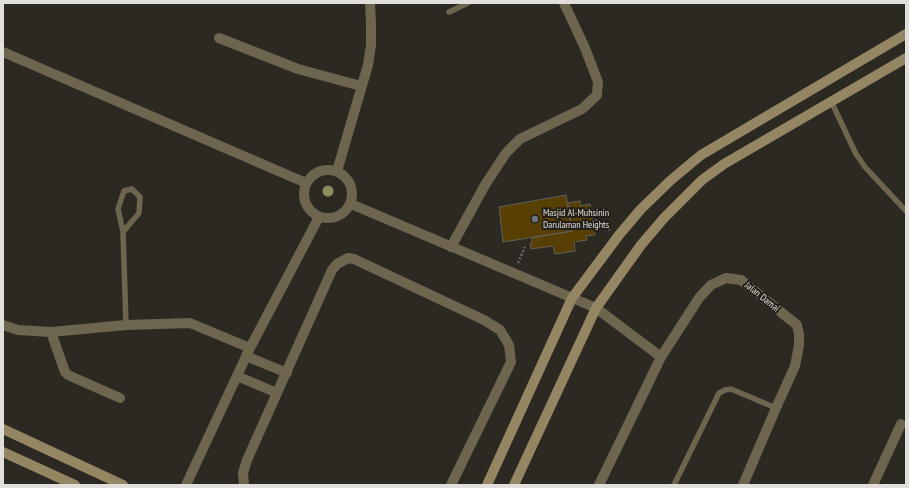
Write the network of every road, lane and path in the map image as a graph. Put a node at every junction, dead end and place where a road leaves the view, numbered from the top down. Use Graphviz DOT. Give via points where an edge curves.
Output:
graph roads {
  1 [pos="370,3"];
  2 [pos="468,3"];
  3 [pos="564,3"];
  4 [pos="449,12"];
  5 [pos="906,34"];
  6 [pos="219,38"];
  7 [pos="3,52"];
  8 [pos="906,58"];
  9 [pos="361,86"];
  10 [pos="831,101"];
  11 [pos="337,171"];
  12 [pos="306,183"];
  13 [pos="351,204"];
  14 [pos="906,211"];
  15 [pos="318,217"];
  16 [pos="596,220"];
  17 [pos="123,232"];
  18 [pos="619,235"];
  19 [pos="452,247"];
  20 [pos="525,247"];
  21 [pos="517,264"];
  22 [pos="572,298"];
  23 [pos="596,308"];
  24 [pos="3,325"];
  25 [pos="126,325"];
  26 [pos="51,332"];
  27 [pos="248,352"];
  28 [pos="661,358"];
  29 [pos="287,373"];
  30 [pos="237,376"];
  31 [pos="277,393"];
  32 [pos="120,398"];
  33 [pos="776,408"];
  34 [pos="901,424"];
  35 [pos="3,428"];
  36 [pos="3,452"];
  37 [pos="75,485"];
  38 [pos="123,485"];
  39 [pos="186,485"];
  40 [pos="244,485"];
  41 [pos="451,485"];
  42 [pos="488,485"];
  43 [pos="514,485"];
  44 [pos="599,485"];
  45 [pos="674,485"];
  46 [pos="743,485"];
  47 [pos="873,485"];
  1 -- 9 [label="street" via="368,65"];
  2 -- 4 [label="lane"];
  3 -- 19 [label="street" via="598,82 597,95 582,109 520,139 506,152"];
  5 -- 18 [label="street" via="701,155 651,199"];
  6 -- 9 [label="street" via="298,68"];
  7 -- 12 [label="street"];
  8 -- 10 [label="street"];
  9 -- 11 [label="street"];
  10 -- 14 [label="lane" via="856,154"];
  10 -- 23 [label="street" via="724,164 702,180 641,245"];
  11 -- 12 [label="street" via="316,173"];
  11 -- 13 [label="street" via="344,175 352,188"];
  12 -- 15 [label="street" via="304,199 312,213"];
  13 -- 15 [label="street" via="341,215 334,218"];
  13 -- 19 [label="street"];
  15 -- 27 [label="street"];
  16 -- 18 [label="path"];
  17 -- 17 [label="lane" via="118,209 124,191 132,189 140,197 139,213"];
  17 -- 25 [label="lane"];
  18 -- 22 [label="street"];
  19 -- 22 [label="street"];
  20 -- 21 [label="path"];
  22 -- 23 [label="street"];
  22 -- 42 [label="street"];
  23 -- 28 [label="street"];
  23 -- 43 [label="street"];
  24 -- 26 [label="street" via="18,330"];
  25 -- 26 [label="street"];
  25 -- 27 [label="street" via="190,323"];
  26 -- 32 [label="street" via="68,375"];
  27 -- 29 [label="street"];
  27 -- 30 [label="street"];
  28 -- 33 [label="street, Jalan Damai" via="699,298 711,285 726,278 741,280 797,325 799,345 795,366"];
  28 -- 44 [label="street, Jalan Damai"];
  29 -- 31 [label="street"];
  29 -- 41 [label="street" via="332,270 348,258 437,297 500,330 509,345 511,362"];
  30 -- 31 [label="street"];
  30 -- 39 [label="street"];
  31 -- 40 [label="street" via="243,473"];
  33 -- 45 [label="lane" via="731,389 719,394"];
  33 -- 46 [label="street, Jalan Damai"];
  34 -- 47 [label="street"];
  35 -- 38 [label="street"];
  36 -- 37 [label="street"];
}
